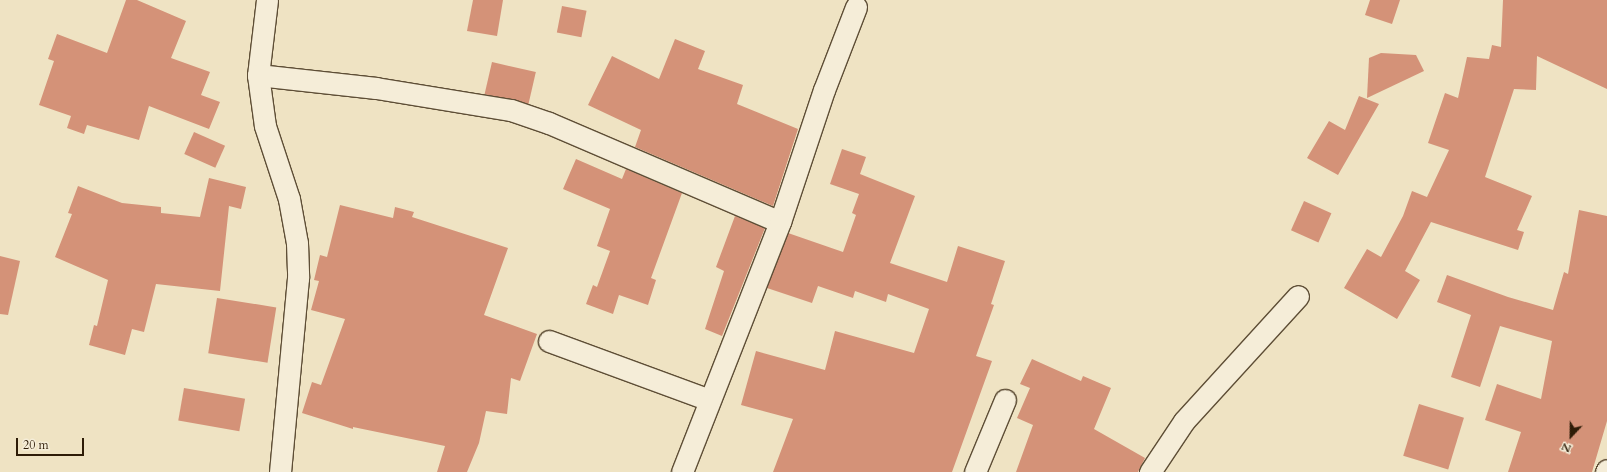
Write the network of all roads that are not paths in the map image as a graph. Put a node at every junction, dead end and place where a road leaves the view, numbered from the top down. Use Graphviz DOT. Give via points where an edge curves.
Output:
graph roads {
  1 [pos="267,0"];
  2 [pos="856,7"];
  3 [pos="258,75"];
  4 [pos="780,222"];
  5 [pos="1298,296"];
  6 [pos="549,341"];
  7 [pos="709,400"];
  8 [pos="1005,400"];
  9 [pos="280,472"];
  10 [pos="682,472"];
  11 [pos="975,472"];
  12 [pos="1150,472"];
  1 -- 3 [label="street"];
  2 -- 4 [label="street" via="824,90"];
  3 -- 4 [label="street" via="376,88 512,110 582,137"];
  3 -- 9 [label="street" via="265,126 289,199 298,278"];
  4 -- 7 [label="street"];
  5 -- 12 [label="street" via="1184,421"];
  6 -- 7 [label="street"];
  7 -- 10 [label="street"];
  8 -- 11 [label="street"];
}
